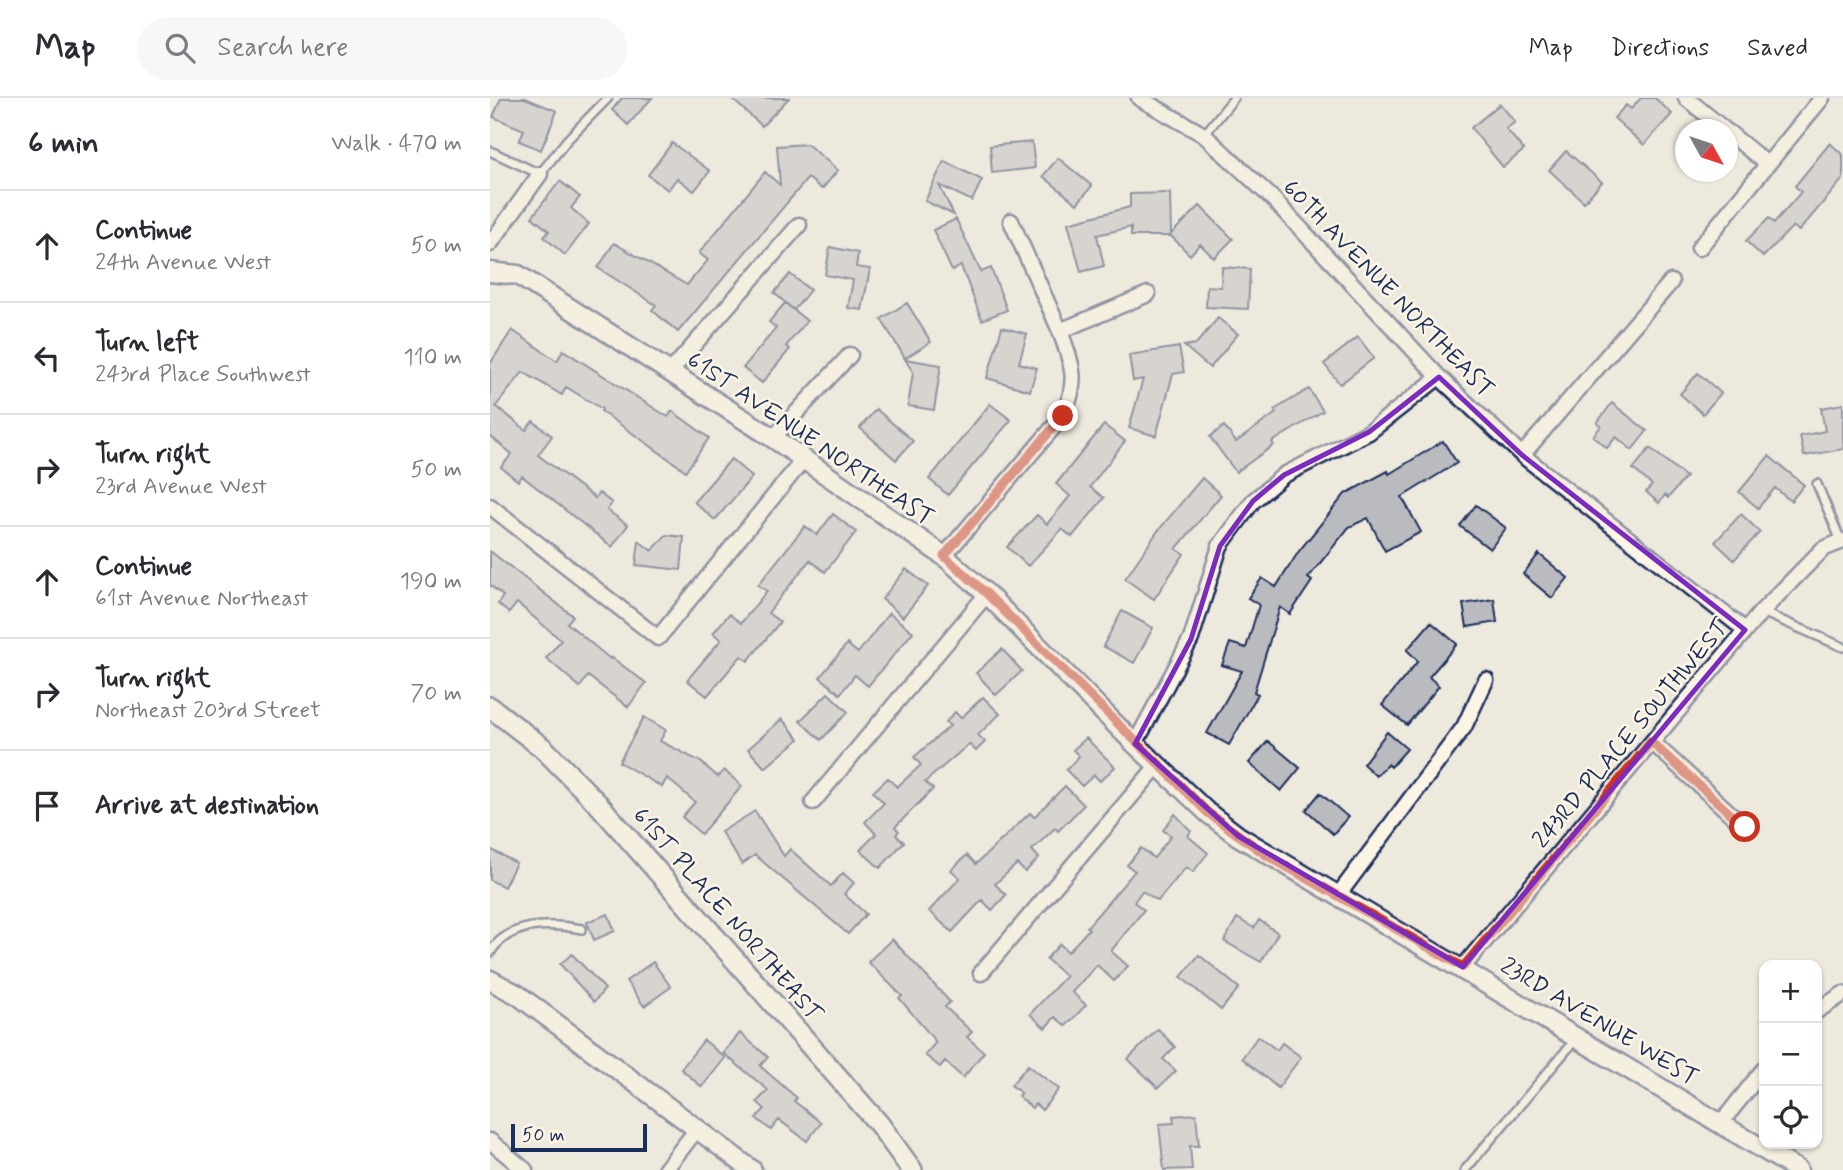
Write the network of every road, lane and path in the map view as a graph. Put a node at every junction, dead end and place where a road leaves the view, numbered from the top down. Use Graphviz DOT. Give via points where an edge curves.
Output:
graph roads {
  1 [pos="608,98"];
  2 [pos="1139,98"];
  3 [pos="1234,98"];
  4 [pos="1686,98"];
  5 [pos="1822,98"];
  6 [pos="1711,119"];
  7 [pos="1204,135"];
  8 [pos="1738,141"];
  9 [pos="490,151"];
  10 [pos="1767,164"];
  11 [pos="540,174"];
  12 [pos="1011,221"];
  13 [pos="799,225"];
  14 [pos="490,244"];
  15 [pos="1699,248"];
  16 [pos="490,272"];
  17 [pos="1671,282"];
  18 [pos="1148,294"];
  19 [pos="1060,331"];
  20 [pos="850,355"];
  21 [pos="670,372"];
  22 [pos="1439,377"];
  23 [pos="773,438"];
  24 [pos="1522,455"];
  25 [pos="804,459"];
  26 [pos="1816,484"];
  27 [pos="490,506"];
  28 [pos="1842,542"];
  29 [pos="944,556"];
  30 [pos="987,594"];
  31 [pos="1762,612"];
  32 [pos="1745,630"];
  33 [pos="1843,648"];
  34 [pos="1486,680"];
  35 [pos="490,707"];
  36 [pos="1651,742"];
  37 [pos="1135,744"];
  38 [pos="1158,765"];
  39 [pos="813,802"];
  40 [pos="1745,827"];
  41 [pos="1339,894"];
  42 [pos="582,929"];
  43 [pos="490,953"];
  44 [pos="1463,967"];
  45 [pos="981,973"];
  46 [pos="490,979"];
  47 [pos="1843,994"];
  48 [pos="1822,1008"];
  49 [pos="1577,1037"];
  50 [pos="1759,1075"];
  51 [pos="1721,1123"];
  52 [pos="697,1129"];
  53 [pos="490,1141"];
  54 [pos="524,1170"];
  55 [pos="665,1170"];
  56 [pos="752,1170"];
  57 [pos="912,1170"];
  58 [pos="1465,1170"];
  59 [pos="1798,1170"];
  1 -- 11 [label="lane"];
  2 -- 7 [label="street, 60TH AVENUE NORTHEAST"];
  3 -- 7 [label="lane"];
  4 -- 6 [label="street"];
  5 -- 10 [label="street"];
  7 -- 22 [label="street, 60TH AVENUE NORTHEAST" via="1272,198"];
  8 -- 10 [label="street"];
  9 -- 11 [label="lane"];
  10 -- 15 [label="street"];
  11 -- 14 [label="street"];
  12 -- 19 [label="street"];
  13 -- 21 [label="street"];
  16 -- 21 [label="street, 61ST AVENUE NORTHEAST" via="518,275"];
  17 -- 24 [label="street"];
  18 -- 19 [label="street"];
  19 -- 29 [label="street" via="1074,369 1073,394 1063,416"];
  20 -- 23 [label="street"];
  21 -- 23 [label="street, 61ST AVENUE NORTHEAST"];
  22 -- 24 [label="street, 60TH AVENUE NORTHEAST"];
  22 -- 37 [label="street" via="1369,432 1284,475 1253,501 1220,546 1191,639"];
  23 -- 25 [label="street, 61ST AVENUE NORTHEAST"];
  24 -- 32 [label="street, 60TH AVENUE NORTHEAST"];
  25 -- 27 [label="street" via="659,638"];
  25 -- 29 [label="street, 61ST AVENUE NORTHEAST"];
  26 -- 28 [label="lane"];
  28 -- 31 [label="street, 243RD PLACE SOUTHWEST" via="1823,549"];
  29 -- 30 [label="street, 61ST AVENUE NORTHEAST"];
  30 -- 37 [label="street, 61ST AVENUE NORTHEAST"];
  30 -- 39 [label="street"];
  31 -- 32 [label="street, 243RD PLACE SOUTHWEST"];
  31 -- 33 [label="lane"];
  32 -- 36 [label="street, 243RD PLACE SOUTHWEST"];
  34 -- 41 [label="street" via="1464,727"];
  35 -- 57 [label="main road, 61ST PLACE NORTHEAST" via="543,748 600,806 878,1124"];
  36 -- 40 [label="street"];
  36 -- 44 [label="street, 243RD PLACE SOUTHWEST"];
  37 -- 38 [label="street, 61ST AVENUE NORTHEAST"];
  38 -- 41 [label="street, 61ST AVENUE NORTHEAST" via="1238,836"];
  38 -- 45 [label="street"];
  41 -- 44 [label="street, 23RD AVENUE WEST"];
  42 -- 43 [label="lane" via="560,925 508,933"];
  44 -- 49 [label="street, 23RD AVENUE WEST"];
  46 -- 52 [label="street"];
  47 -- 48 [label="street"];
  49 -- 51 [label="street, 23RD AVENUE WEST"];
  49 -- 58 [label="lane"];
  50 -- 51 [label="street"];
  51 -- 59 [label="street, 23RD AVENUE WEST"];
  52 -- 55 [label="street"];
  52 -- 56 [label="street"];
  53 -- 54 [label="street"];
}
